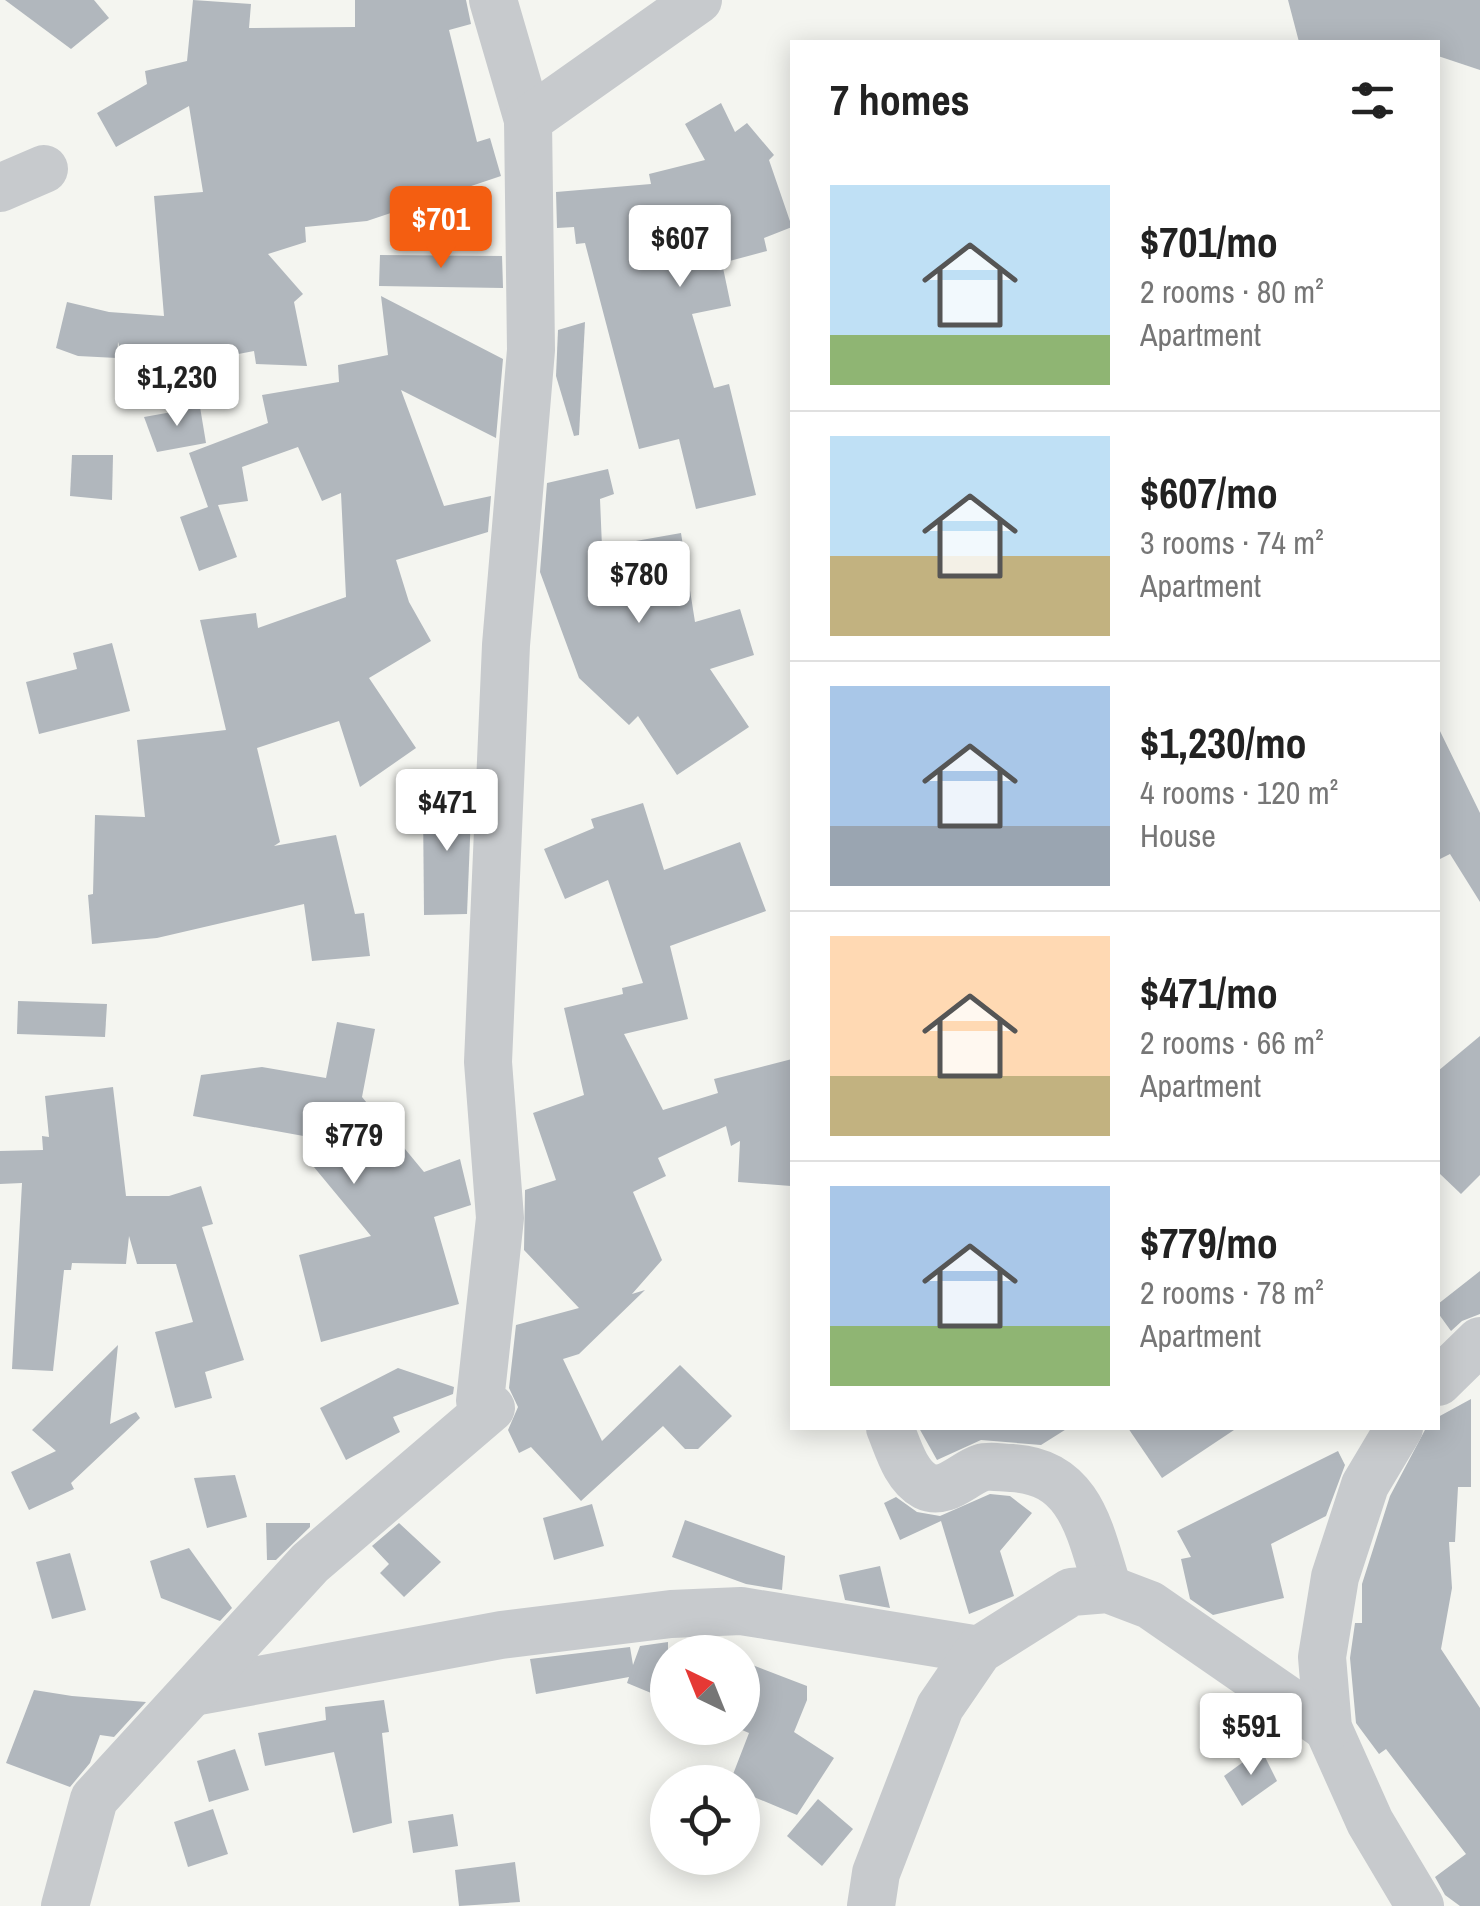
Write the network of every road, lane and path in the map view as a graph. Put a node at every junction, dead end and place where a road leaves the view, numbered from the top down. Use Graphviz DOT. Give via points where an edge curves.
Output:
graph roads {
  1 [pos="493,0"];
  2 [pos="698,0"];
  3 [pos="528,120"];
  4 [pos="44,168"];
  5 [pos="0,188"];
  6 [pos="1480,1341"];
  7 [pos="1440,1380"];
  8 [pos="891,1430"];
  9 [pos="1398,1430"];
  10 [pos="1108,1589"];
  11 [pos="979,1650"];
  12 [pos="194,1692"];
  13 [pos="1328,1728"];
  14 [pos="65,1906"];
  15 [pos="871,1906"];
  16 [pos="1420,1906"];
  1 -- 3 [label="street"];
  2 -- 3 [label="street"];
  3 -- 12 [label="street" via="531,350 506,645 489,1043 500,1218 480,1401 491,1408 310,1563"];
  4 -- 5 [label="street"];
  6 -- 7 [label="street"];
  8 -- 10 [label="street" via="910,1474 927,1488 945,1488 984,1466 1054,1477 1084,1513"];
  9 -- 13 [label="street" via="1366,1485 1336,1577 1322,1658"];
  10 -- 11 [label="street" via="1071,1592"];
  10 -- 13 [label="street" via="1150,1605"];
  11 -- 12 [label="street" via="741,1611 670,1614 501,1635"];
  11 -- 15 [label="street" via="940,1707 876,1873"];
  12 -- 14 [label="street" via="94,1800"];
  13 -- 16 [label="street" via="1370,1822"];
}
